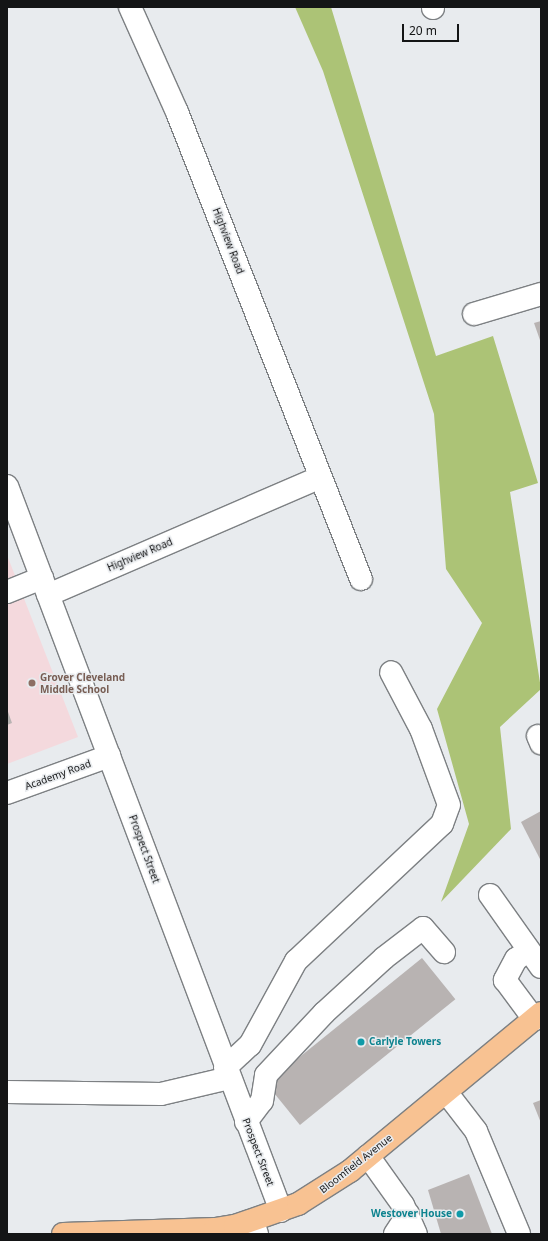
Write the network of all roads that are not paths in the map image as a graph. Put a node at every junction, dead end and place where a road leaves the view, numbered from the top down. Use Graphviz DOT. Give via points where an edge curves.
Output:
graph roads {
  1 [pos="130,7"];
  2 [pos="541,294"];
  3 [pos="474,314"];
  4 [pos="320,477"];
  5 [pos="7,486"];
  6 [pos="361,579"];
  7 [pos="45,586"];
  8 [pos="7,592"];
  9 [pos="391,672"];
  10 [pos="109,756"];
  11 [pos="7,793"];
  12 [pos="490,895"];
  13 [pos="444,952"];
  14 [pos="535,959"];
  15 [pos="538,1016"];
  16 [pos="227,1073"];
  17 [pos="7,1092"];
  18 [pos="446,1092"];
  19 [pos="246,1122"];
  20 [pos="368,1156"];
  21 [pos="281,1211"];
  22 [pos="412,1224"];
  23 [pos="245,1229"];
  24 [pos="63,1234"];
  25 [pos="395,1234"];
  26 [pos="519,1234"];
  1 -- 4 [label="street, Highview Road" via="177,112"];
  2 -- 3 [label="street"];
  4 -- 6 [label="street, Highview Road"];
  4 -- 7 [label="street, Highview Road"];
  5 -- 7 [label="street, Prospect Street"];
  7 -- 8 [label="street, Highview Road"];
  7 -- 10 [label="street, Prospect Street"];
  9 -- 16 [label="street" via="421,730 448,806 442,824 296,961 250,1045"];
  10 -- 11 [label="street, Academy Road"];
  10 -- 16 [label="street, Prospect Street"];
  12 -- 14 [label="street"];
  13 -- 19 [label="street" via="423,928 384,958 324,1013 266,1075 262,1102"];
  14 -- 15 [label="street" via="516,959 505,980"];
  15 -- 18 [label="main road, Bloomfield Avenue"];
  16 -- 17 [label="street" via="161,1094"];
  16 -- 19 [label="street, Prospect Street"];
  18 -- 20 [label="main road, Bloomfield Avenue"];
  18 -- 26 [label="street" via="476,1130"];
  19 -- 21 [label="street, Prospect Street"];
  20 -- 21 [label="main road, Bloomfield Avenue" via="325,1189"];
  20 -- 22 [label="street"];
  21 -- 23 [label="main road, Bloomfield Avenue"];
  22 -- 25 [label="street"];
  23 -- 24 [label="main road, Bloomfield Avenue"];
}
